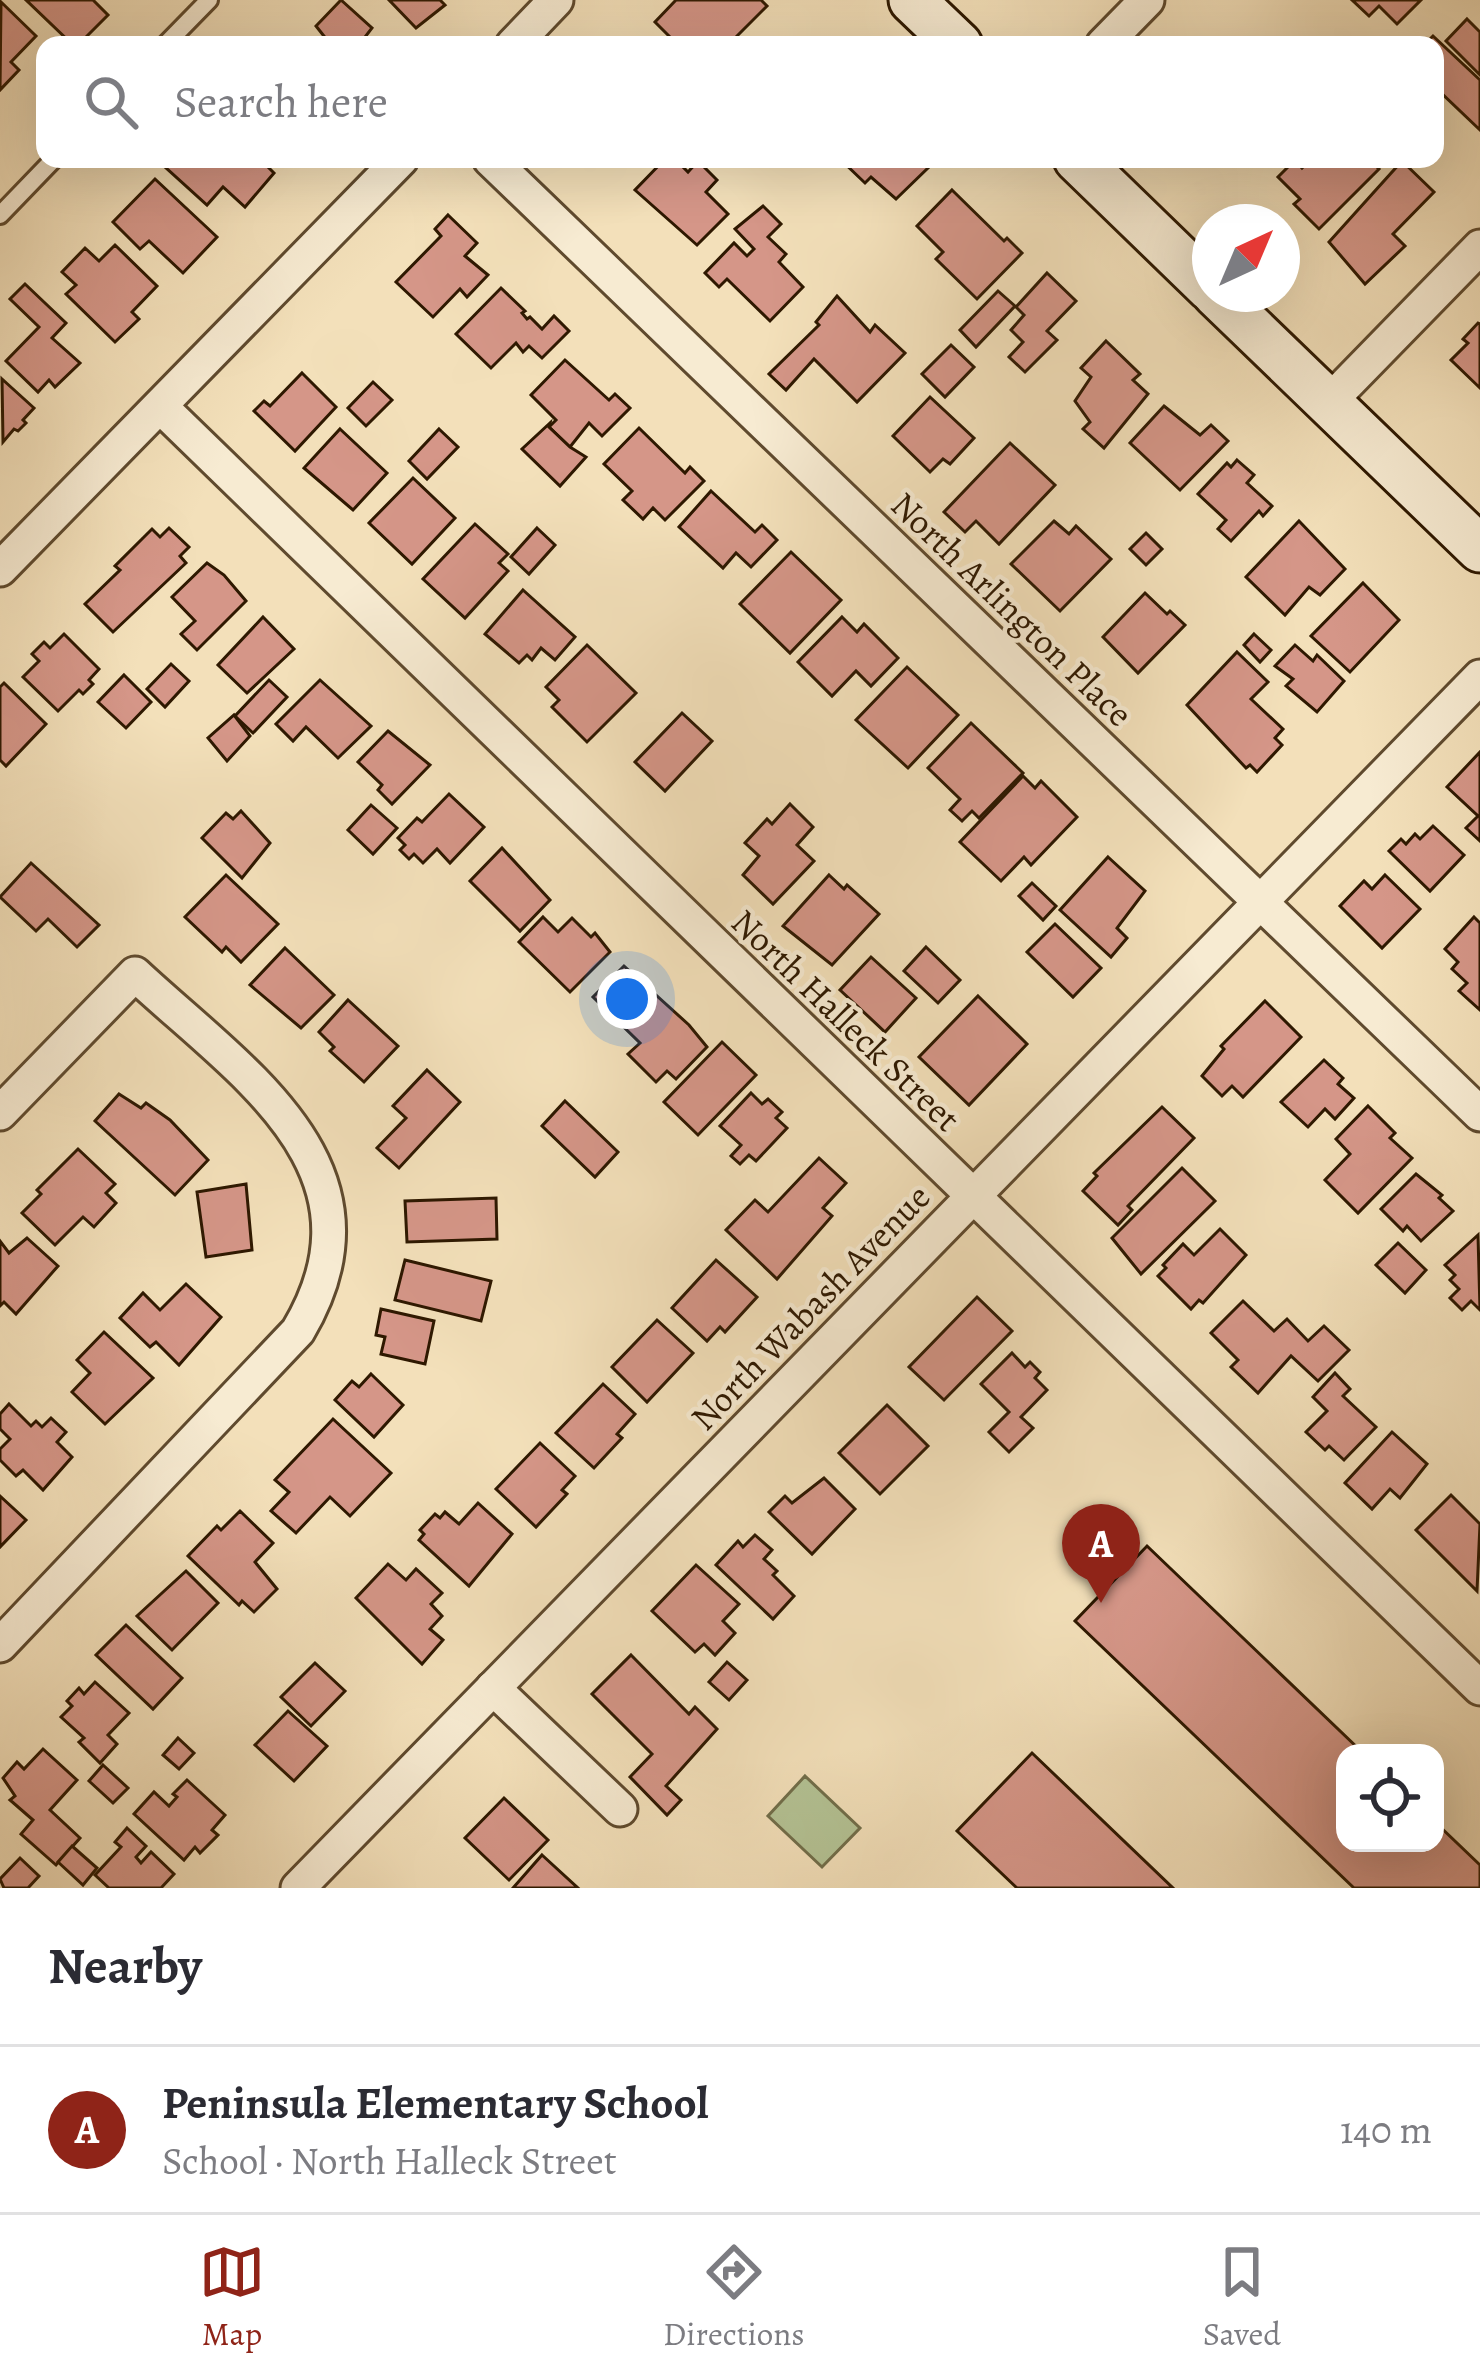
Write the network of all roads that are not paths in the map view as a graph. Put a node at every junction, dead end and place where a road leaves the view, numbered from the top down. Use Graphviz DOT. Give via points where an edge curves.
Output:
graph roads {
  1 [pos="209,0"];
  2 [pos="912,0"];
  3 [pos="1147,0"];
  4 [pos="549,3"];
  5 [pos="174,36"];
  6 [pos="520,36"];
  7 [pos="950,36"];
  8 [pos="1112,36"];
  9 [pos="46,168"];
  10 [pos="392,168"];
  11 [pos="499,168"];
  12 [pos="1086,168"];
  13 [pos="0,215"];
  14 [pos="1480,247"];
  15 [pos="1192,271"];
  16 [pos="1234,312"];
  17 [pos="1328,403"];
  18 [pos="160,406"];
  19 [pos="1480,549"];
  20 [pos="5,555"];
  21 [pos="1480,677"];
  22 [pos="1259,902"];
  23 [pos="0,1114"];
  24 [pos="1480,1114"];
  25 [pos="972,1197"];
  26 [pos="0,1645"];
  27 [pos="493,1688"];
  28 [pos="1480,1688"];
  29 [pos="620,1809"];
  30 [pos="298,1888"];
  1 -- 5 [label="lane"];
  2 -- 7 [label="street"];
  3 -- 8 [label="street"];
  4 -- 6 [label="street"];
  9 -- 13 [label="lane"];
  10 -- 18 [label="street"];
  11 -- 22 [label="street, North Arlington Place"];
  12 -- 15 [label="street"];
  14 -- 17 [label="street"];
  16 -- 17 [label="street"];
  17 -- 19 [label="street"];
  18 -- 20 [label="street"];
  18 -- 25 [label="street, North Halleck Street"];
  21 -- 22 [label="street, North Wabash Avenue"];
  22 -- 24 [label="street, North Arlington Place"];
  22 -- 25 [label="street, North Wabash Avenue"];
  23 -- 26 [label="street" via="135,974 302,1137 324,1190 329,1228 327,1268 311,1309 280,1353"];
  25 -- 27 [label="street, North Wabash Avenue"];
  25 -- 28 [label="street, North Halleck Street"];
  27 -- 29 [label="street"];
  27 -- 30 [label="street, North Wabash Avenue"];
}
